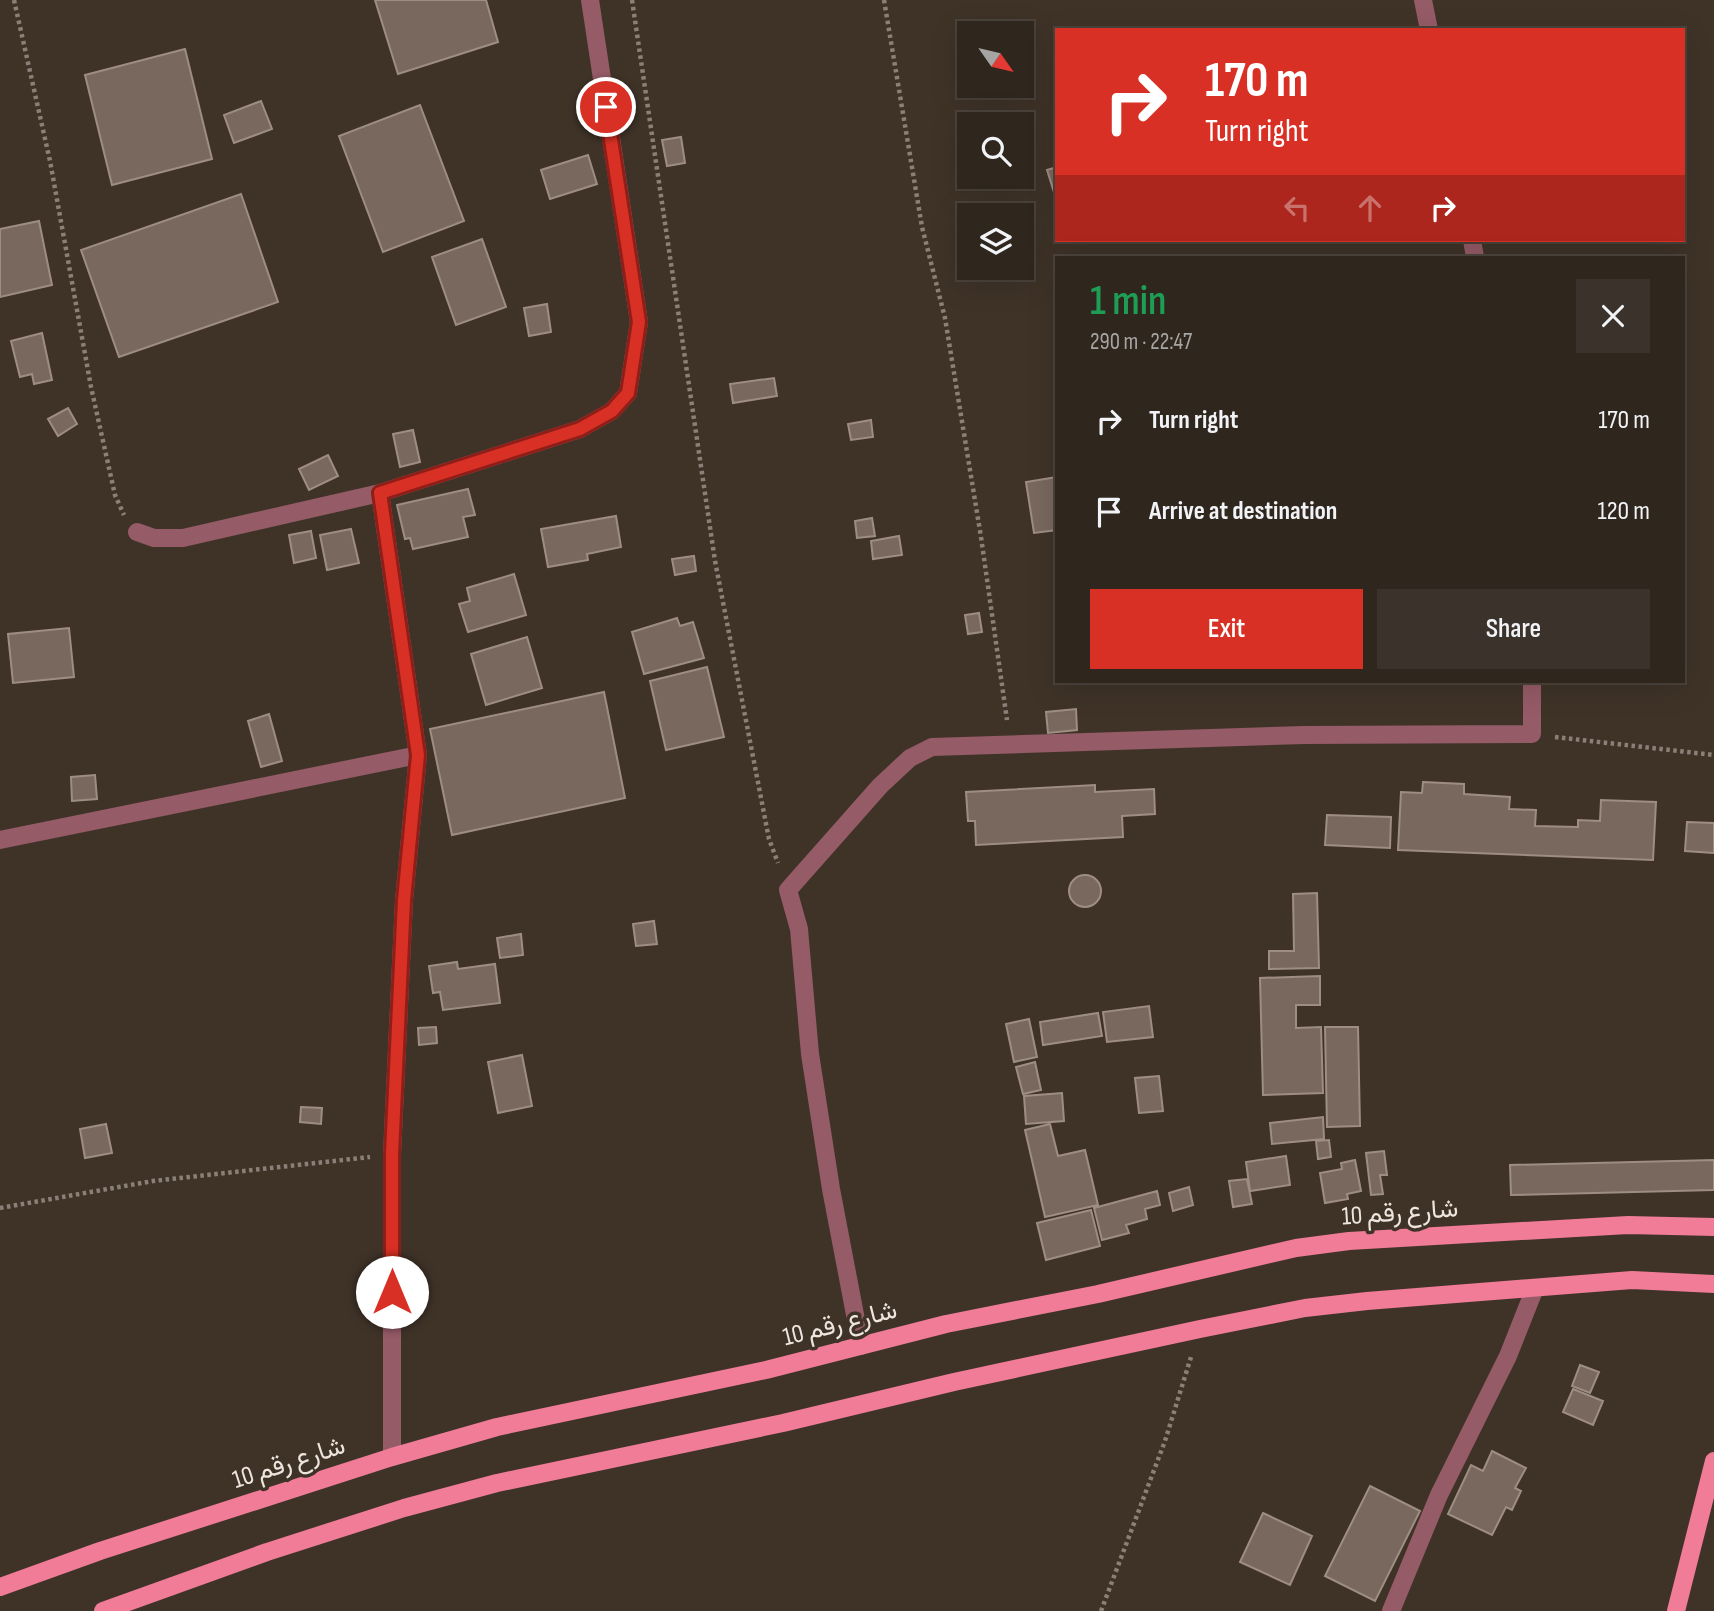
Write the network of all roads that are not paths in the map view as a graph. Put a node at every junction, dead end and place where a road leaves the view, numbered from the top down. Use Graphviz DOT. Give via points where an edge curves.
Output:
graph roads {
  1 [pos="590,0"];
  2 [pos="1423,0"];
  3 [pos="1429,28"];
  4 [pos="380,493"];
  5 [pos="137,532"];
  6 [pos="1532,683"];
  7 [pos="418,755"];
  8 [pos="0,840"];
  9 [pos="1714,1227"];
  10 [pos="1714,1284"];
  11 [pos="1535,1288"];
  12 [pos="860,1346"];
  13 [pos="392,1457"];
  14 [pos="1714,1461"];
  15 [pos="0,1587"];
  16 [pos="103,1611"];
  17 [pos="1391,1611"];
  18 [pos="1676,1611"];
  1 -- 4 [label="street" via="639,322 628,393 612,411 580,429"];
  2 -- 3 [label="street"];
  4 -- 5 [label="street" via="183,538 155,538"];
  4 -- 7 [label="street"];
  6 -- 12 [label="street" via="1532,734 1304,735 932,747 910,758 880,786 788,890 799,929 810,1054"];
  7 -- 8 [label="street"];
  7 -- 13 [label="street" via="404,900 392,1154"];
  9 -- 12 [label="main road, شارع رقم 10" via="1628,1225 1296,1248"];
  10 -- 11 [label="main road" via="1632,1280"];
  11 -- 16 [label="main road" via="1305,1308 497,1483 267,1552"];
  11 -- 17 [label="street"];
  12 -- 13 [label="main road, شارع رقم 10" via="497,1427"];
  13 -- 15 [label="main road, شارع رقم 10"];
  14 -- 18 [label="main road"];
}
